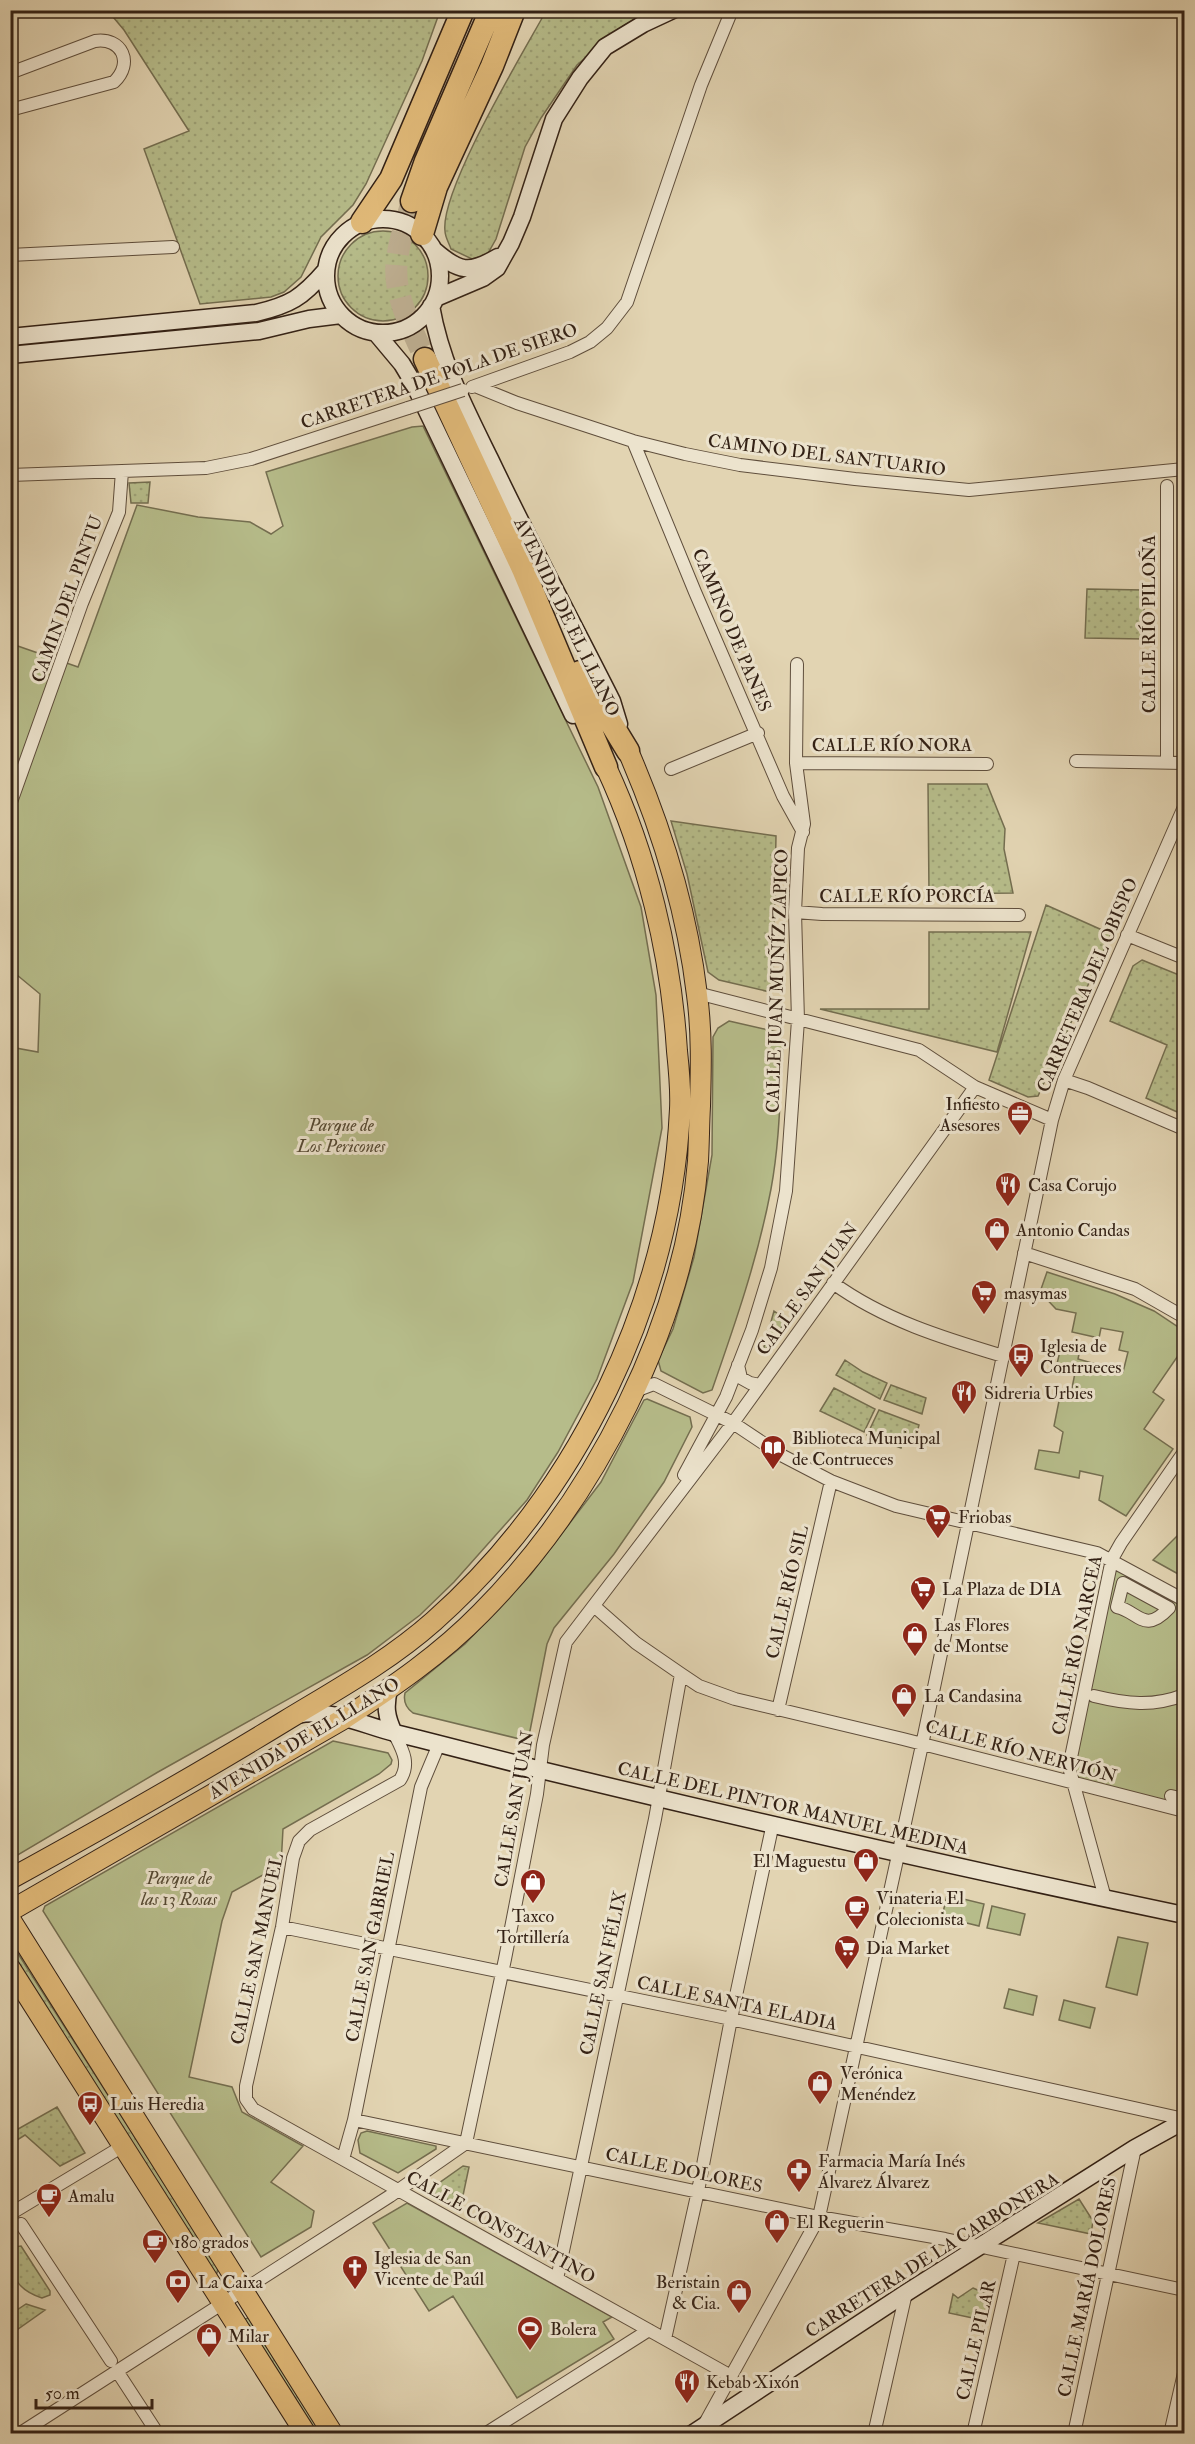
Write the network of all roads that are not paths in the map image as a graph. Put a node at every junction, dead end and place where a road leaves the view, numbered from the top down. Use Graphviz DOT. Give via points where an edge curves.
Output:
graph roads {
  1 [pos="463,10"];
  2 [pos="491,10"];
  3 [pos="514,10"];
  4 [pos="529,10"];
  5 [pos="673,10"];
  6 [pos="732,10"];
  7 [pos="492,66"];
  8 [pos="10,73"];
  9 [pos="10,110"];
  10 [pos="412,201"];
  11 [pos="362,222"];
  12 [pos="427,241"];
  13 [pos="511,243"];
  14 [pos="173,247"];
  15 [pos="10,255"];
  16 [pos="326,270"];
  17 [pos="434,302"];
  18 [pos="341,315"];
  19 [pos="376,333"];
  20 [pos="10,337"];
  21 [pos="10,355"];
  22 [pos="425,358"];
  23 [pos="469,388"];
  24 [pos="633,441"];
  25 [pos="1185,469"];
  26 [pos="122,471"];
  27 [pos="10,475"];
  28 [pos="1167,486"];
  29 [pos="523,568"];
  30 [pos="797,664"];
  31 [pos="758,734"];
  32 [pos="628,751"];
  33 [pos="1076,761"];
  34 [pos="1167,762"];
  35 [pos="796,763"];
  36 [pos="1185,763"];
  37 [pos="987,764"];
  38 [pos="606,767"];
  39 [pos="671,769"];
  40 [pos="10,805"];
  41 [pos="1185,807"];
  42 [pos="803,832"];
  43 [pos="795,912"];
  44 [pos="1019,915"];
  45 [pos="1127,935"];
  46 [pos="1185,958"];
  47 [pos="697,993"];
  48 [pos="798,1020"];
  49 [pos="1064,1080"];
  50 [pos="975,1087"];
  51 [pos="1052,1120"];
  52 [pos="1185,1129"];
  53 [pos="1024,1253"];
  54 [pos="833,1283"];
  55 [pos="1185,1317"];
  56 [pos="1003,1356"];
  57 [pos="619,1364"];
  58 [pos="738,1365"];
  59 [pos="643,1384"];
  60 [pos="760,1385"];
  61 [pos="717,1415"];
  62 [pos="733,1423"];
  63 [pos="1185,1452"];
  64 [pos="831,1481"];
  65 [pos="664,1510"];
  66 [pos="968,1524"];
  67 [pos="1112,1559"];
  68 [pos="1185,1600"];
  69 [pos="594,1606"];
  70 [pos="681,1674"];
  71 [pos="389,1689"];
  72 [pos="1185,1695"];
  73 [pos="1095,1696"];
  74 [pos="778,1710"];
  75 [pos="293,1716"];
  76 [pos="345,1718"];
  77 [pos="394,1733"];
  78 [pos="439,1744"];
  79 [pos="922,1745"];
  80 [pos="540,1769"];
  81 [pos="400,1780"];
  82 [pos="1072,1781"];
  83 [pos="421,1787"];
  84 [pos="1171,1796"];
  85 [pos="659,1797"];
  86 [pos="1185,1799"];
  87 [pos="1185,1811"];
  88 [pos="773,1823"];
  89 [pos="898,1854"];
  90 [pos="10,1880"];
  91 [pos="1105,1898"];
  92 [pos="10,1911"];
  93 [pos="1185,1915"];
  94 [pos="10,1919"];
  95 [pos="282,1927"];
  96 [pos="387,1948"];
  97 [pos="10,1968"];
  98 [pos="502,1972"];
  99 [pos="616,1996"];
  100 [pos="731,2019"];
  101 [pos="857,2048"];
  102 [pos="253,2109"];
  103 [pos="354,2120"];
  104 [pos="1185,2120"];
  105 [pos="466,2143"];
  106 [pos="123,2146"];
  107 [pos="1135,2148"];
  108 [pos="343,2159"];
  109 [pos="581,2166"];
  110 [pos="399,2190"];
  111 [pos="698,2191"];
  112 [pos="10,2214"];
  113 [pos="819,2217"];
  114 [pos="21,2224"];
  115 [pos="981,2247"];
  116 [pos="1014,2254"];
  117 [pos="1108,2273"];
  118 [pos="557,2279"];
  119 [pos="1185,2290"];
  120 [pos="242,2291"];
  121 [pos="906,2293"];
  122 [pos="224,2303"];
  123 [pos="649,2330"];
  124 [pos="664,2339"];
  125 [pos="114,2366"];
  126 [pos="1185,2373"];
  127 [pos="731,2376"];
  128 [pos="698,2430"];
  129 [pos="19,2433"];
  130 [pos="158,2433"];
  131 [pos="306,2433"];
  132 [pos="333,2433"];
  133 [pos="485,2433"];
  134 [pos="874,2433"];
  135 [pos="973,2433"];
  136 [pos="1074,2433"];
  137 [pos="1170,2433"];
  1 -- 11 [label="highway" via="391,179"];
  2 -- 10 [label="highway"];
  3 -- 7 [label="highway"];
  4 -- 7 [label="highway"];
  5 -- 13 [label="main road" via="605,47 580,78 554,119"];
  6 -- 23 [label="street, CARRETERA DE POLA DE SIERO" via="701,85 627,302 590,342"];
  7 -- 12 [label="highway" via="436,187"];
  8 -- 9 [label="street" via="95,41 113,42 125,64 114,82"];
  11 -- 12 [label="main road" via="383,219 404,223"];
  11 -- 16 [label="main road" via="338,239"];
  12 -- 13 [label="main road" via="449,263 473,269 500,256"];
  12 -- 17 [label="main road" via="439,265"];
  13 -- 17 [label="main road" via="496,268 483,278"];
  14 -- 15 [label="street"];
  16 -- 18 [label="main road" via="331,301"];
  16 -- 20 [label="main road" via="299,297 284,306 256,313"];
  17 -- 19 [label="main road" via="408,327"];
  17 -- 32 [label="main road, AVENIDA DE EL LLANO" via="437,340 448,373 612,701"];
  18 -- 19 [label="main road" via="357,327"];
  18 -- 21 [label="main road" via="260,331"];
  19 -- 38 [label="main road, AVENIDA DE EL LLANO" via="414,384 580,730"];
  22 -- 29 [label="highway"];
  23 -- 24 [label="street, CAMINO DEL SANTUARIO"];
  23 -- 26 [label="street, CARRETERA DE POLA DE SIERO, bridge" via="251,459 206,468"];
  24 -- 25 [label="street, CAMINO DEL SANTUARIO" via="740,465 969,490"];
  24 -- 31 [label="street, CAMINO DE PANES"];
  26 -- 27 [label="street, CARRETERA DE POLA DE SIERO"];
  26 -- 40 [label="street, CAMIN DEL PINTU" via="119,512"];
  28 -- 34 [label="street, CALLE RÍO PILOÑA"];
  29 -- 32 [label="highway" via="590,691"];
  29 -- 38 [label="highway"];
  30 -- 35 [label="street, CALLE JUAN MUÑÍZ ZAPICO"];
  31 -- 39 [label="street"];
  31 -- 42 [label="street, CAMINO DE PANES" via="783,796"];
  32 -- 47 [label="main road, AVENIDA DE EL LLANO" via="664,841 684,916"];
  33 -- 34 [label="street"];
  34 -- 36 [label="street"];
  35 -- 37 [label="street, CALLE RÍO NORA"];
  35 -- 42 [label="street, CALLE JUAN MUÑÍZ ZAPICO"];
  38 -- 57 [label="main road, AVENIDA DE EL LLANO" via="639,849 666,956 674,1005 680,1106 660,1245"];
  41 -- 45 [label="street, CARRETERA DEL OBISPO"];
  42 -- 43 [label="street, CALLE JUAN MUÑÍZ ZAPICO" via="798,848"];
  43 -- 44 [label="street, CALLE RÍO PORCÍA"];
  43 -- 48 [label="street, CALLE JUAN MUÑÍZ ZAPICO"];
  45 -- 46 [label="street"];
  45 -- 49 [label="street, CARRETERA DEL OBISPO"];
  47 -- 48 [label="street"];
  47 -- 59 [label="main road, AVENIDA DE EL LLANO" via="702,1057 698,1164 686,1238"];
  48 -- 50 [label="street" via="919,1050"];
  48 -- 58 [label="street, CALLE JUAN MUÑÍZ ZAPICO" via="786,1191 771,1268"];
  49 -- 51 [label="street, CARRETERA DEL OBISPO"];
  49 -- 52 [label="street"];
  50 -- 51 [label="street"];
  50 -- 54 [label="street, CALLE SAN JUAN"];
  51 -- 53 [label="street, CARRETERA DEL OBISPO"];
  53 -- 55 [label="street" via="1135,1289"];
  53 -- 56 [label="street, CARRETERA DEL OBISPO"];
  54 -- 56 [label="street" via="881,1312 925,1332"];
  54 -- 60 [label="street, CALLE SAN JUAN"];
  56 -- 66 [label="street, CARRETERA DEL OBISPO"];
  57 -- 59 [label="street"];
  57 -- 75 [label="main road, AVENIDA DE EL LLANO" via="580,1442 537,1507 495,1560 433,1621 366,1672"];
  58 -- 60 [label="street" via="741,1378"];
  58 -- 61 [label="street, CALLE JUAN MUÑÍZ ZAPICO"];
  59 -- 61 [label="street"];
  59 -- 71 [label="main road, AVENIDA DE EL LLANO" via="599,1459 529,1562 480,1615"];
  60 -- 62 [label="street, CALLE SAN JUAN"];
  61 -- 62 [label="street"];
  61 -- 65 [label="street, CALLE SAN JUAN"];
  62 -- 64 [label="street" via="781,1455"];
  62 -- 65 [label="street, CALLE SAN JUAN"];
  63 -- 67 [label="street, CALLE RÍO NARCEA"];
  64 -- 66 [label="street" via="896,1506"];
  64 -- 74 [label="street, CALLE RÍO SIL"];
  65 -- 69 [label="street, CALLE SAN JUAN"];
  66 -- 67 [label="street" via="1097,1552"];
  66 -- 79 [label="street, CARRETERA DEL OBISPO"];
  67 -- 68 [label="street"];
  67 -- 82 [label="street, CALLE RÍO NARCEA" via="1069,1767"];
  69 -- 70 [label="street, CALLE RÍO NERVIÓN" via="636,1643"];
  69 -- 80 [label="street, CALLE SAN JUAN" via="566,1642 560,1659"];
  70 -- 74 [label="street, CALLE RÍO NERVIÓN" via="699,1686"];
  70 -- 85 [label="street, CALLE SAN FÉLIX"];
  71 -- 76 [label="main road, AVENIDA DE EL LLANO"];
  71 -- 77 [label="main road" via="386,1716"];
  72 -- 73 [label="street" via="1145,1705"];
  74 -- 79 [label="street, CALLE RÍO NERVIÓN"];
  75 -- 76 [label="main road, CALLE DEL PINTOR MANUEL MEDINA" via="311,1712"];
  75 -- 90 [label="main road, AVENIDA DE EL LLANO"];
  76 -- 77 [label="main road, CALLE DEL PINTOR MANUEL MEDINA"];
  76 -- 92 [label="main road, AVENIDA DE EL LLANO"];
  77 -- 78 [label="main road, CALLE DEL PINTOR MANUEL MEDINA"];
  77 -- 81 [label="street" via="404,1754 405,1772"];
  78 -- 80 [label="main road, CALLE DEL PINTOR MANUEL MEDINA"];
  78 -- 83 [label="street, CALLE SAN GABRIEL"];
  79 -- 82 [label="street, CALLE RÍO NERVIÓN"];
  79 -- 89 [label="street, CARRETERA DEL OBISPO"];
  80 -- 85 [label="main road, CALLE DEL PINTOR MANUEL MEDINA"];
  80 -- 98 [label="street, CALLE SAN JUAN"];
  81 -- 83 [label="street" via="413,1778"];
  81 -- 95 [label="street, CALLE SAN MANUEL" via="310,1830 299,1841"];
  82 -- 87 [label="street, CALLE RÍO NERVIÓN"];
  82 -- 91 [label="street, CALLE RÍO NARCEA"];
  83 -- 96 [label="street, CALLE SAN GABRIEL"];
  84 -- 86 [label="street"];
  85 -- 88 [label="main road, CALLE DEL PINTOR MANUEL MEDINA"];
  85 -- 99 [label="street, CALLE SAN FÉLIX"];
  88 -- 89 [label="main road, CALLE DEL PINTOR MANUEL MEDINA"];
  88 -- 100 [label="street"];
  89 -- 91 [label="main road, CALLE DEL PINTOR MANUEL MEDINA"];
  89 -- 101 [label="street, CARRETERA DEL OBISPO"];
  91 -- 93 [label="main road, CALLE DEL PINTOR MANUEL MEDINA"];
  94 -- 120 [label="main road"];
  95 -- 96 [label="street, CALLE SANTA ELADIA"];
  95 -- 102 [label="street, CALLE SAN MANUEL" via="246,2086 246,2099"];
  96 -- 98 [label="street, CALLE SANTA ELADIA"];
  96 -- 103 [label="street, CALLE SAN GABRIEL"];
  97 -- 106 [label="main road"];
  98 -- 99 [label="street, CALLE SANTA ELADIA"];
  98 -- 105 [label="street, CALLE SAN JUAN"];
  99 -- 100 [label="street, CALLE SANTA ELADIA"];
  99 -- 109 [label="street, CALLE SAN FÉLIX"];
  100 -- 101 [label="street, CALLE SANTA ELADIA"];
  100 -- 111 [label="street"];
  101 -- 104 [label="street, CALLE SANTA ELADIA"];
  101 -- 113 [label="street, CARRETERA DEL OBISPO"];
  102 -- 108 [label="street, CALLE CONSTANTINO"];
  103 -- 105 [label="street, CALLE DOLORES"];
  103 -- 108 [label="street, CALLE SAN GABRIEL"];
  104 -- 107 [label="main road, CARRETERA DE LA CARBONERA"];
  105 -- 109 [label="street, CALLE DOLORES"];
  105 -- 110 [label="street"];
  106 -- 112 [label="street"];
  106 -- 122 [label="main road"];
  107 -- 115 [label="main road, CARRETERA DE LA CARBONERA"];
  107 -- 117 [label="street, CALLE MARÍA DOLORES"];
  108 -- 110 [label="street, CALLE CONSTANTINO"];
  109 -- 111 [label="street, CALLE DOLORES"];
  109 -- 118 [label="street, CALLE SAN FÉLIX"];
  110 -- 118 [label="street, CALLE CONSTANTINO"];
  110 -- 120 [label="street"];
  111 -- 113 [label="street, CALLE DOLORES"];
  111 -- 124 [label="street"];
  113 -- 115 [label="street, CALLE DOLORES"];
  113 -- 127 [label="street, CARRETERA DEL OBISPO"];
  114 -- 125 [label="street"];
  115 -- 116 [label="street, CALLE DOLORES"];
  115 -- 121 [label="main road, CARRETERA DE LA CARBONERA"];
  116 -- 117 [label="street, CALLE DOLORES"];
  116 -- 135 [label="street, CALLE PILAR"];
  117 -- 119 [label="street, CALLE DOLORES"];
  117 -- 136 [label="street, CALLE MARÍA DOLORES"];
  118 -- 123 [label="street, CALLE CONSTANTINO"];
  120 -- 122 [label="street"];
  120 -- 132 [label="main road"];
  121 -- 128 [label="main road, CARRETERA DE LA CARBONERA"];
  121 -- 134 [label="street"];
  122 -- 125 [label="street"];
  122 -- 131 [label="main road"];
  123 -- 124 [label="street, CALLE CONSTANTINO"];
  123 -- 133 [label="street"];
  124 -- 127 [label="street, CALLE CONSTANTINO"];
  125 -- 129 [label="street"];
  125 -- 130 [label="street"];
  126 -- 137 [label="street"];
  127 -- 128 [label="street, CARRETERA DEL OBISPO"];
}
